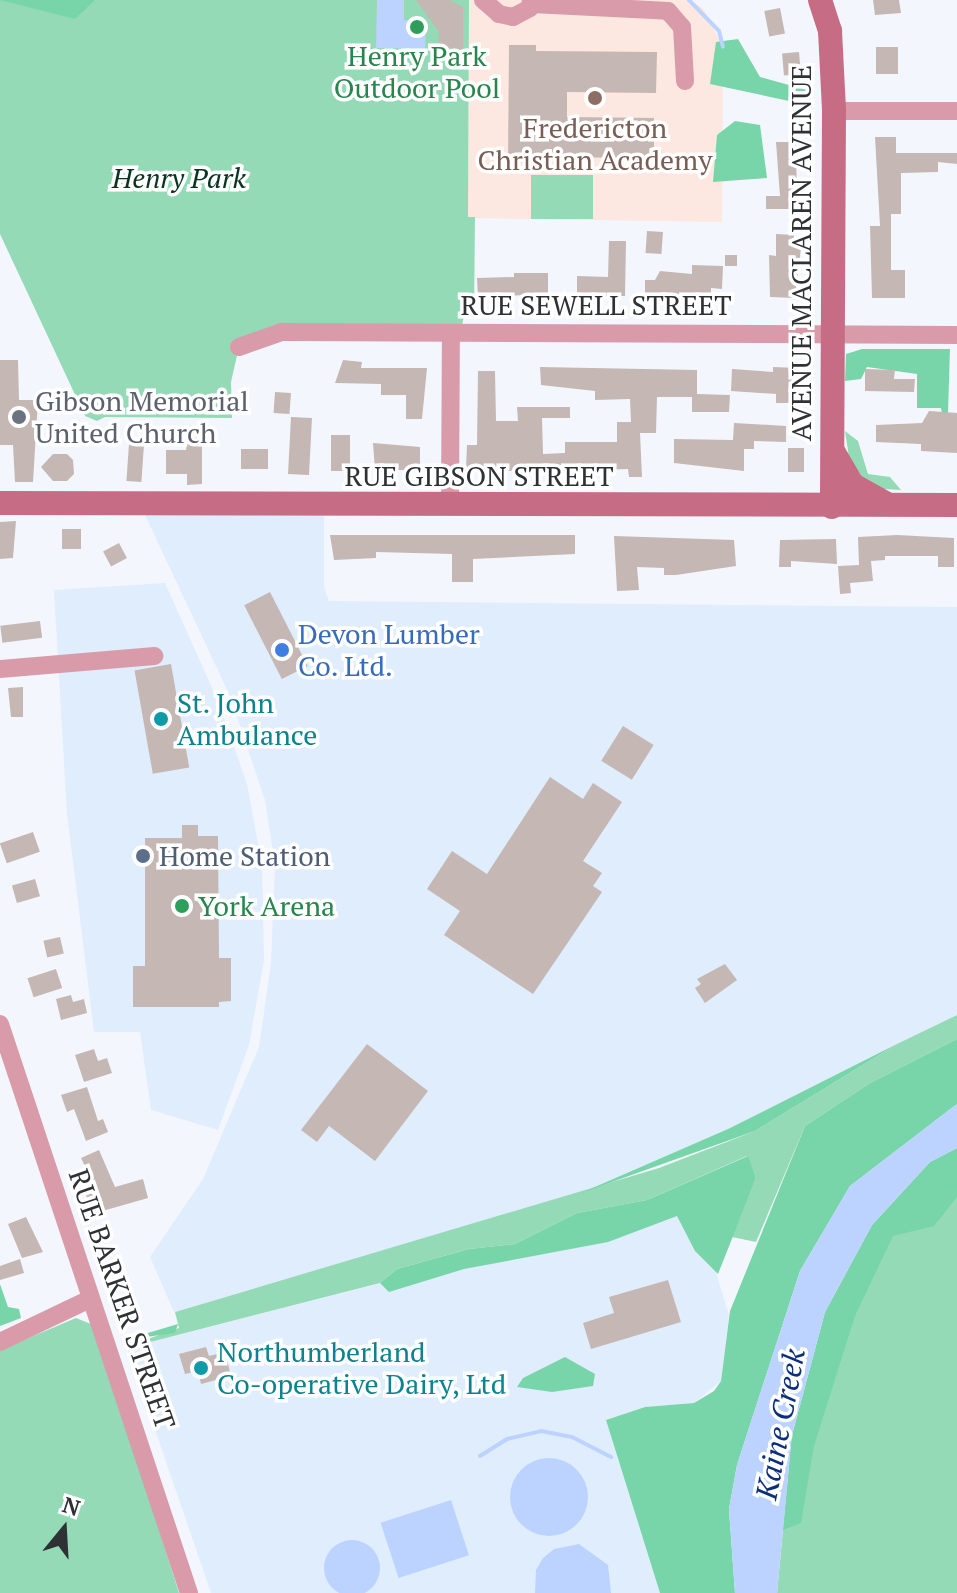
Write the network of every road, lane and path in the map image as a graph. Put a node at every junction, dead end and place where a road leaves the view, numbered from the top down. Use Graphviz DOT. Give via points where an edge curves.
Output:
graph roads {
  1 [pos="483,0"];
  2 [pos="820,0"];
  3 [pos="531,2"];
  4 [pos="685,81"];
  5 [pos="834,111"];
  6 [pos="957,111"];
  7 [pos="451,333"];
  8 [pos="831,334"];
  9 [pos="957,335"];
  10 [pos="239,347"];
  11 [pos="830,445"];
  12 [pos="0,503"];
  13 [pos="957,505"];
  14 [pos="450,506"];
  15 [pos="894,506"];
  16 [pos="832,507"];
  17 [pos="154,656"];
  18 [pos="0,669"];
  19 [pos="0,1024"];
  20 [pos="90,1299"];
  21 [pos="0,1342"];
  22 [pos="189,1593"];
  1 -- 3 [label="street" via="499,14 513,17"];
  2 -- 5 [label="main road, AVENUE MACLAREN AVENUE" via="830,31"];
  3 -- 4 [label="street" via="668,11 682,27"];
  5 -- 6 [label="street"];
  5 -- 8 [label="main road, AVENUE MACLAREN AVENUE"];
  7 -- 8 [label="street, RUE SEWELL STREET"];
  7 -- 10 [label="street, RUE SEWELL STREET" via="282,332"];
  7 -- 14 [label="street"];
  8 -- 9 [label="street, RUE SEWELL STREET"];
  8 -- 11 [label="main road, AVENUE MACLAREN AVENUE"];
  11 -- 15 [label="main road" via="853,485"];
  11 -- 16 [label="main road, AVENUE MACLAREN AVENUE"];
  12 -- 14 [label="main road, RUE GIBSON STREET"];
  13 -- 15 [label="main road, RUE GIBSON STREET"];
  14 -- 16 [label="main road, RUE GIBSON STREET"];
  15 -- 16 [label="main road, RUE GIBSON STREET"];
  17 -- 18 [label="street"];
  19 -- 20 [label="street, RUE BARKER STREET"];
  20 -- 21 [label="street"];
  20 -- 22 [label="street, RUE BARKER STREET"];
}
